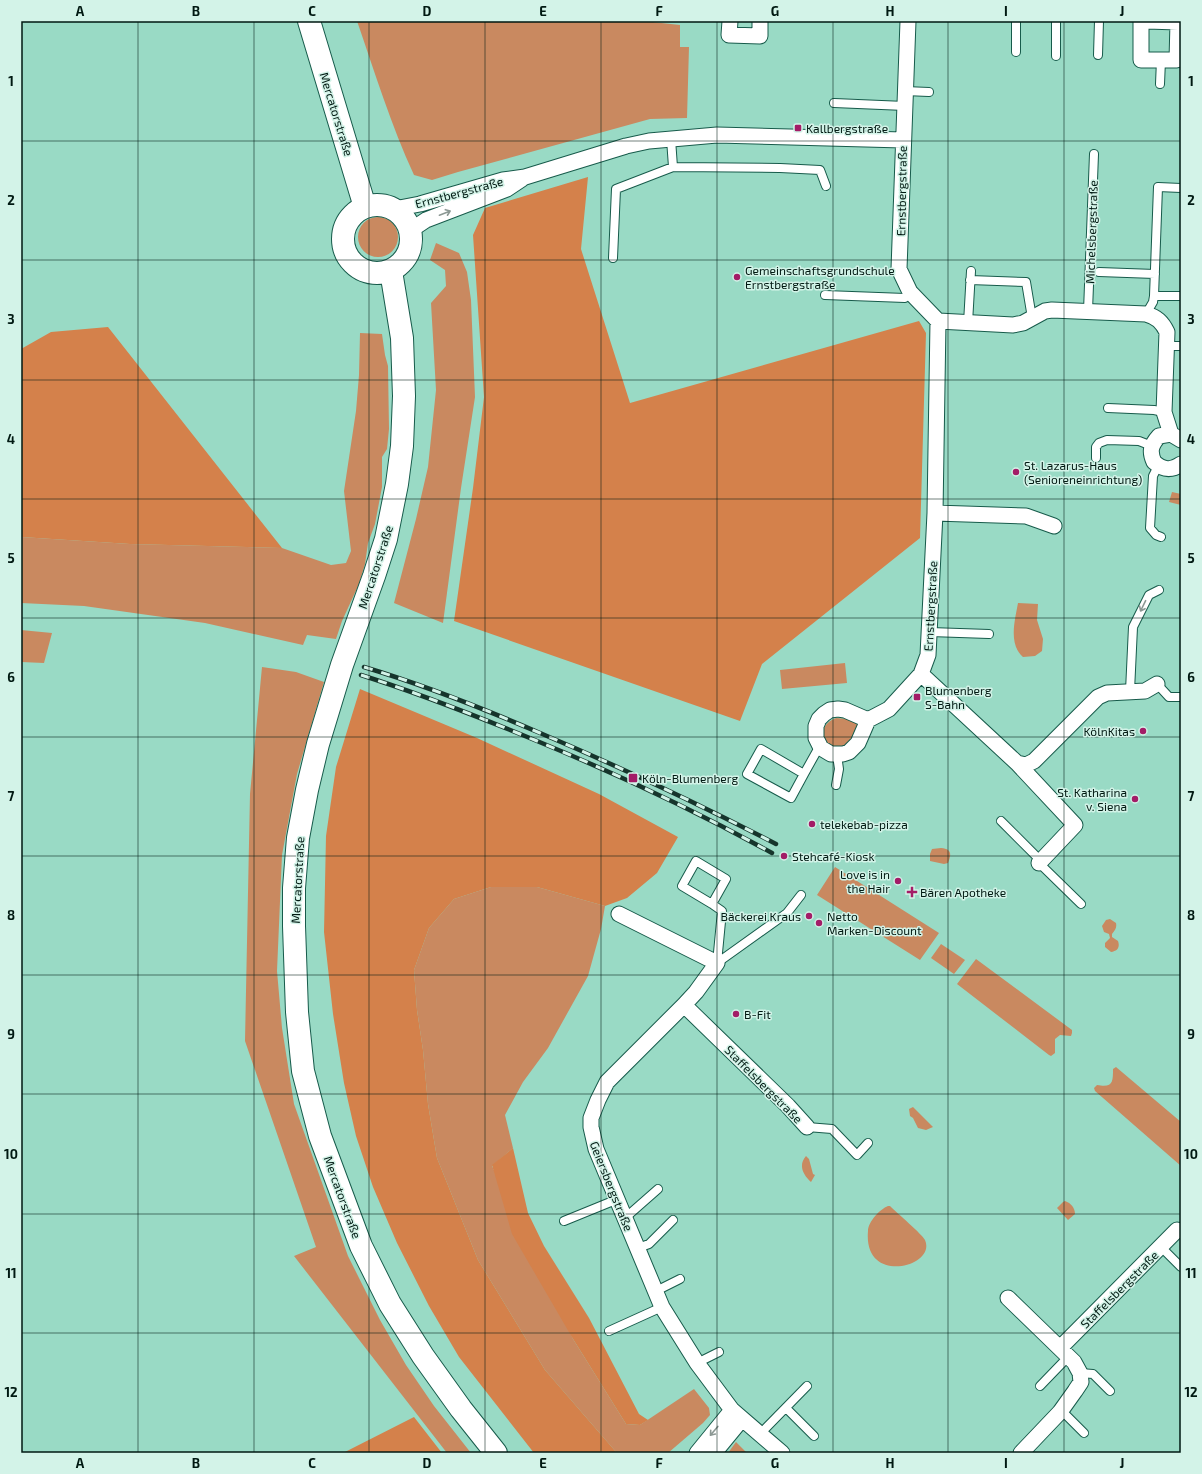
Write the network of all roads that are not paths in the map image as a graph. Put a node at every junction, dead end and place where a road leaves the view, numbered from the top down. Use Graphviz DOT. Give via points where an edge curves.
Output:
graph roads {
  1 [pos="309,21"];
  2 [pos="730,21"];
  3 [pos="760,21"];
  4 [pos="908,21"];
  5 [pos="1016,21"];
  6 [pos="1056,21"];
  7 [pos="1099,21"];
  8 [pos="1141,21"];
  9 [pos="1147,21"];
  10 [pos="1172,21"];
  11 [pos="1016,52"];
  12 [pos="1098,54"];
  13 [pos="1056,56"];
  14 [pos="1161,60"];
  15 [pos="1160,84"];
  16 [pos="905,91"];
  17 [pos="929,92"];
  18 [pos="834,103"];
  19 [pos="904,106"];
  20 [pos="671,139"];
  21 [pos="903,140"];
  22 [pos="1094,154"];
  23 [pos="673,167"];
  24 [pos="525,177"];
  25 [pos="826,186"];
  26 [pos="1181,188"];
  27 [pos="365,206"];
  28 [pos="394,209"];
  29 [pos="411,230"];
  30 [pos="613,258"];
  31 [pos="391,271"];
  32 [pos="971,271"];
  33 [pos="1099,272"];
  34 [pos="1155,274"];
  35 [pos="970,280"];
  36 [pos="910,292"];
  37 [pos="825,295"];
  38 [pos="1154,296"];
  39 [pos="1181,296"];
  40 [pos="1088,311"];
  41 [pos="1146,314"];
  42 [pos="1032,318"];
  43 [pos="938,321"];
  44 [pos="968,323"];
  45 [pos="1174,346"];
  46 [pos="1108,408"];
  47 [pos="1164,412"];
  48 [pos="1178,436"];
  49 [pos="1152,446"];
  50 [pos="1096,458"];
  51 [pos="1181,464"];
  52 [pos="1158,466"];
  53 [pos="935,513"];
  54 [pos="1054,526"];
  55 [pos="1161,538"];
  56 [pos="1159,590"];
  57 [pos="930,632"];
  58 [pos="989,634"];
  59 [pos="921,674"];
  60 [pos="1157,684"];
  61 [pos="1130,691"];
  62 [pos="1181,697"];
  63 [pos="868,720"];
  64 [pos="822,748"];
  65 [pos="837,755"];
  66 [pos="1017,763"];
  67 [pos="804,774"];
  68 [pos="836,785"];
  69 [pos="1002,821"];
  70 [pos="1040,862"];
  71 [pos="801,895"];
  72 [pos="712,904"];
  73 [pos="1081,904"];
  74 [pos="619,914"];
  75 [pos="717,963"];
  76 [pos="684,1005"];
  77 [pos="807,1127"];
  78 [pos="868,1143"];
  79 [pos="658,1189"];
  80 [pos="618,1199"];
  81 [pos="625,1218"];
  82 [pos="673,1220"];
  83 [pos="564,1221"];
  84 [pos="1177,1230"];
  85 [pos="1161,1247"];
  86 [pos="638,1248"];
  87 [pos="1181,1267"];
  88 [pos="680,1279"];
  89 [pos="656,1291"];
  90 [pos="1008,1298"];
  91 [pos="662,1307"];
  92 [pos="609,1331"];
  93 [pos="719,1352"];
  94 [pos="1064,1353"];
  95 [pos="697,1363"];
  96 [pos="1080,1373"];
  97 [pos="807,1386"];
  98 [pos="1040,1386"];
  99 [pos="1110,1390"];
  100 [pos="786,1408"];
  101 [pos="1061,1410"];
  102 [pos="737,1414"];
  103 [pos="1084,1433"];
  104 [pos="760,1434"];
  105 [pos="814,1436"];
  106 [pos="496,1453"];
  107 [pos="697,1453"];
  108 [pos="714,1453"];
  109 [pos="782,1453"];
  110 [pos="1021,1453"];
  1 -- 27 [label="main road, Mercatorstraße"];
  2 -- 3 [label="street" via="729,35 760,36"];
  4 -- 16 [label="street"];
  5 -- 11 [label="lane"];
  6 -- 13 [label="lane"];
  7 -- 12 [label="lane"];
  8 -- 14 [label="street" via="1141,60"];
  9 -- 10 [label="street"];
  10 -- 14 [label="street" via="1178,22 1177,60"];
  14 -- 15 [label="lane"];
  16 -- 17 [label="lane"];
  16 -- 19 [label="street"];
  18 -- 19 [label="lane"];
  19 -- 21 [label="street"];
  20 -- 21 [label="street, Ernstbergstraße" via="717,135"];
  20 -- 23 [label="lane"];
  20 -- 24 [label="street, Ernstbergstraße" via="626,146"];
  21 -- 36 [label="street, Ernstbergstraße" via="899,270"];
  22 -- 40 [label="lane, Michelsbergstraße"];
  23 -- 25 [label="lane" via="820,170"];
  23 -- 30 [label="lane" via="616,189"];
  24 -- 28 [label="street, Ernstbergstraße" via="503,180"];
  29 -- 24 [label="street, Ernstbergstraße, one-way" via="426,220 507,189"];
  26 -- 34 [label="lane" via="1158,187"];
  27 -- 28 [label="main road" via="383,205"];
  27 -- 31 [label="main road" via="347,222 343,246 348,258 357,267 379,274"];
  28 -- 29 [label="main road" via="406,220"];
  29 -- 31 [label="main road" via="411,248 406,259"];
  31 -- 106 [label="main road, Mercatorstraße" via="402,338 402,446 386,539 346,652 318,744 298,838 294,888 297,1012 303,1071 320,1136 361,1246 390,1304 415,1343"];
  32 -- 35 [label="lane"];
  33 -- 34 [label="lane"];
  34 -- 38 [label="lane"];
  35 -- 42 [label="lane" via="1026,282"];
  35 -- 44 [label="lane"];
  36 -- 37 [label="lane" via="905,298"];
  36 -- 43 [label="street, Ernstbergstraße"];
  38 -- 39 [label="lane"];
  38 -- 41 [label="lane"];
  40 -- 41 [label="street"];
  40 -- 42 [label="street" via="1045,311"];
  41 -- 45 [label="street" via="1154,316 1162,323"];
  42 -- 44 [label="street" via="1013,325"];
  43 -- 44 [label="street"];
  43 -- 53 [label="street, Ernstbergstraße"];
  45 -- 47 [label="street"];
  46 -- 47 [label="lane"];
  47 -- 48 [label="street"];
  48 -- 49 [label="street" via="1159,436"];
  49 -- 50 [label="lane" via="1139,441 1107,440 1096,447"];
  49 -- 52 [label="street" via="1152,456"];
  51 -- 52 [label="street" via="1171,469"];
  52 -- 55 [label="lane" via="1153,476 1150,528"];
  53 -- 54 [label="street" via="1026,516"];
  53 -- 57 [label="street, Ernstbergstraße"];
  56 -- 61 [label="lane, one-way" via="1149,595 1133,627"];
  57 -- 58 [label="lane"];
  57 -- 59 [label="street, Ernstbergstraße" via="928,655"];
  59 -- 63 [label="street, Ernstbergstraße" via="889,710"];
  59 -- 66 [label="street"];
  60 -- 61 [label="street" via="1145,691"];
  60 -- 62 [label="lane" via="1169,697"];
  61 -- 66 [label="street" via="1107,693 1098,697 1034,761 1026,765"];
  63 -- 64 [label="street" via="845,710 830,710 819,719 816,726 815,733"];
  63 -- 65 [label="street" via="854,748"];
  64 -- 65 [label="street"];
  64 -- 67 [label="lane" via="818,749"];
  65 -- 68 [label="lane" via="839,769"];
  66 -- 70 [label="street" via="1074,825"];
  67 -- 67 [label="lane" via="791,798 747,774 761,749"];
  69 -- 70 [label="lane"];
  70 -- 73 [label="lane"];
  71 -- 75 [label="lane, Geiersbergstraße" via="787,913"];
  72 -- 72 [label="lane" via="682,886 696,862 726,879"];
  72 -- 75 [label="lane" via="722,911"];
  74 -- 75 [label="street"];
  75 -- 76 [label="street, Geiersbergstraße"];
  76 -- 77 [label="street, Staffelsbergstraße"];
  76 -- 80 [label="street, Geiersbergstraße" via="607,1082 591,1118 590,1128 596,1149"];
  77 -- 78 [label="lane, Staffelsbergstraße" via="832,1129 857,1155"];
  79 -- 81 [label="lane"];
  80 -- 81 [label="street, Geiersbergstraße"];
  80 -- 83 [label="lane"];
  81 -- 86 [label="street, Geiersbergstraße"];
  82 -- 86 [label="lane" via="649,1244"];
  84 -- 85 [label="street, Staffelsbergstraße"];
  85 -- 87 [label="lane"];
  85 -- 94 [label="street, Staffelsbergstraße"];
  86 -- 89 [label="street, Geiersbergstraße"];
  88 -- 89 [label="lane"];
  89 -- 91 [label="street, Geiersbergstraße"];
  90 -- 94 [label="street"];
  91 -- 92 [label="lane"];
  91 -- 95 [label="street, Geiersbergstraße"];
  93 -- 95 [label="lane"];
  94 -- 96 [label="street" via="1074,1362"];
  94 -- 98 [label="lane"];
  95 -- 102 [label="street, Geiersbergstraße"];
  96 -- 99 [label="lane" via="1093,1374"];
  96 -- 101 [label="street" via="1081,1382"];
  97 -- 100 [label="lane"];
  100 -- 104 [label="lane"];
  100 -- 105 [label="lane"];
  101 -- 103 [label="lane"];
  101 -- 110 [label="street"];
  102 -- 104 [label="street, Geiersbergstraße"];
  102 -- 107 [label="street, one-way"];
  102 -- 108 [label="street"];
  104 -- 109 [label="street, Geiersbergstraße"];
}
